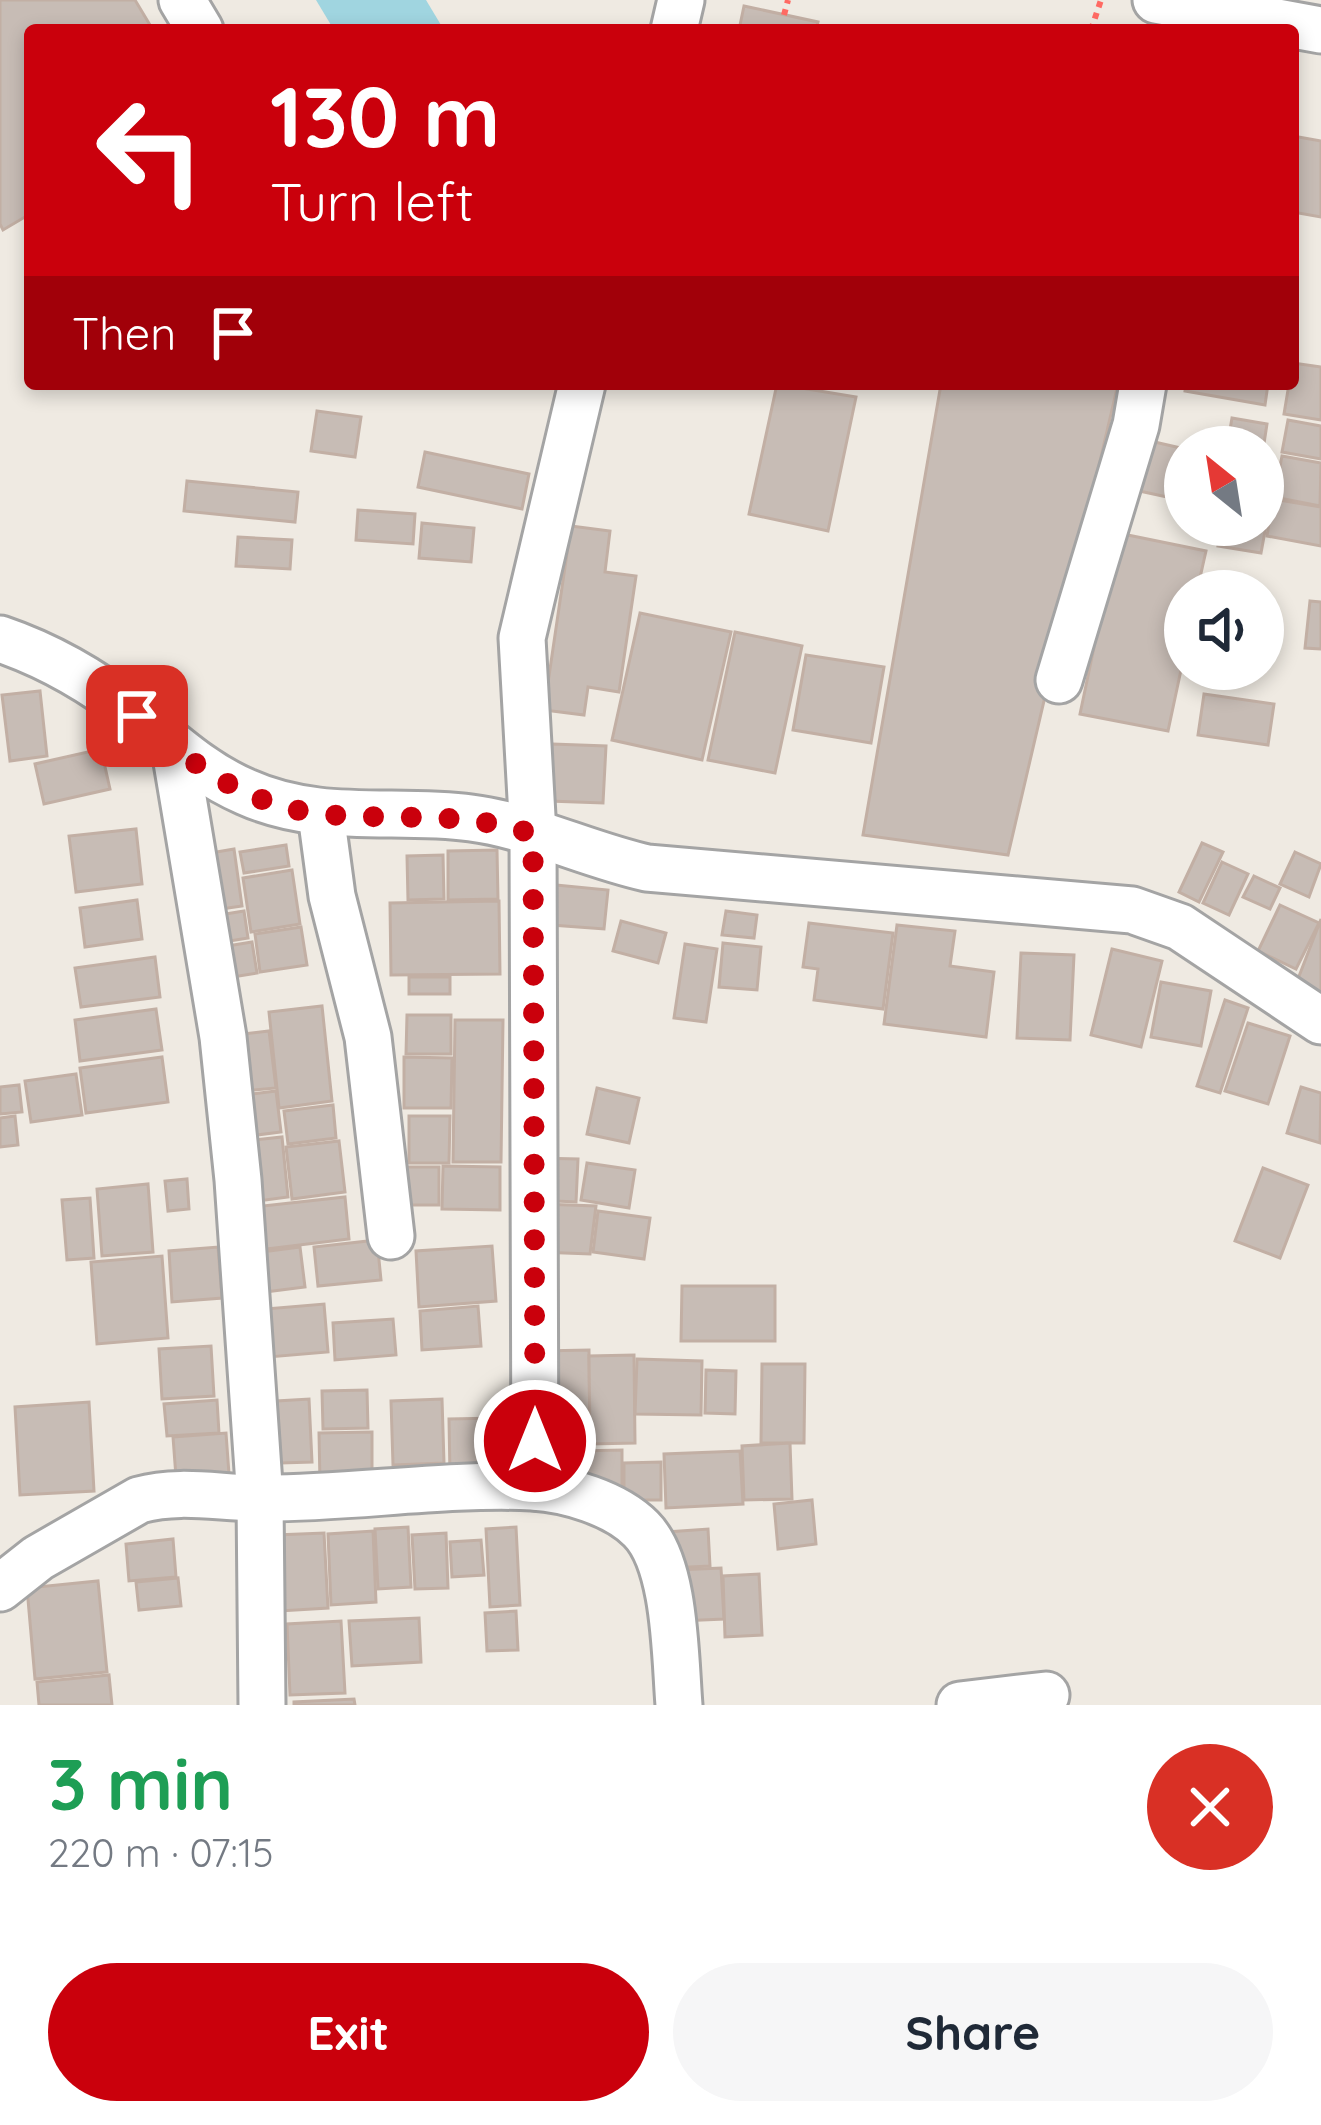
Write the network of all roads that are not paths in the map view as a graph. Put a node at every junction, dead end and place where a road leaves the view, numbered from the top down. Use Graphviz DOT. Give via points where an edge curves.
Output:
graph roads {
  1 [pos="1156,0"];
  2 [pos="1210,21"];
  3 [pos="1247,24"];
  4 [pos="581,390"];
  5 [pos="1142,390"];
  6 [pos="0,639"];
  7 [pos="1060,680"];
  8 [pos="175,750"];
  9 [pos="321,814"];
  10 [pos="533,834"];
  11 [pos="1321,1021"];
  12 [pos="391,1236"];
  13 [pos="535,1487"];
  14 [pos="260,1499"];
  15 [pos="0,1588"];
  16 [pos="1046,1695"];
  17 [pos="262,1705"];
  18 [pos="679,1705"];
  19 [pos="960,1705"];
  1 -- 2 [label="street"];
  2 -- 3 [label="street"];
  4 -- 10 [label="street" via="522,638"];
  5 -- 7 [label="street"];
  6 -- 8 [label="street" via="82,676"];
  8 -- 9 [label="street" via="249,794"];
  8 -- 14 [label="street" via="223,1037"];
  9 -- 10 [label="street" via="469,818"];
  9 -- 12 [label="street" via="332,896 368,1037"];
  10 -- 11 [label="street" via="646,868 1132,910 1180,927"];
  10 -- 13 [label="street"];
  13 -- 14 [label="street"];
  13 -- 18 [label="street" via="604,1504 656,1548"];
  14 -- 15 [label="street" via="199,1492 139,1500"];
  14 -- 17 [label="street"];
  16 -- 19 [label="street"];
}
